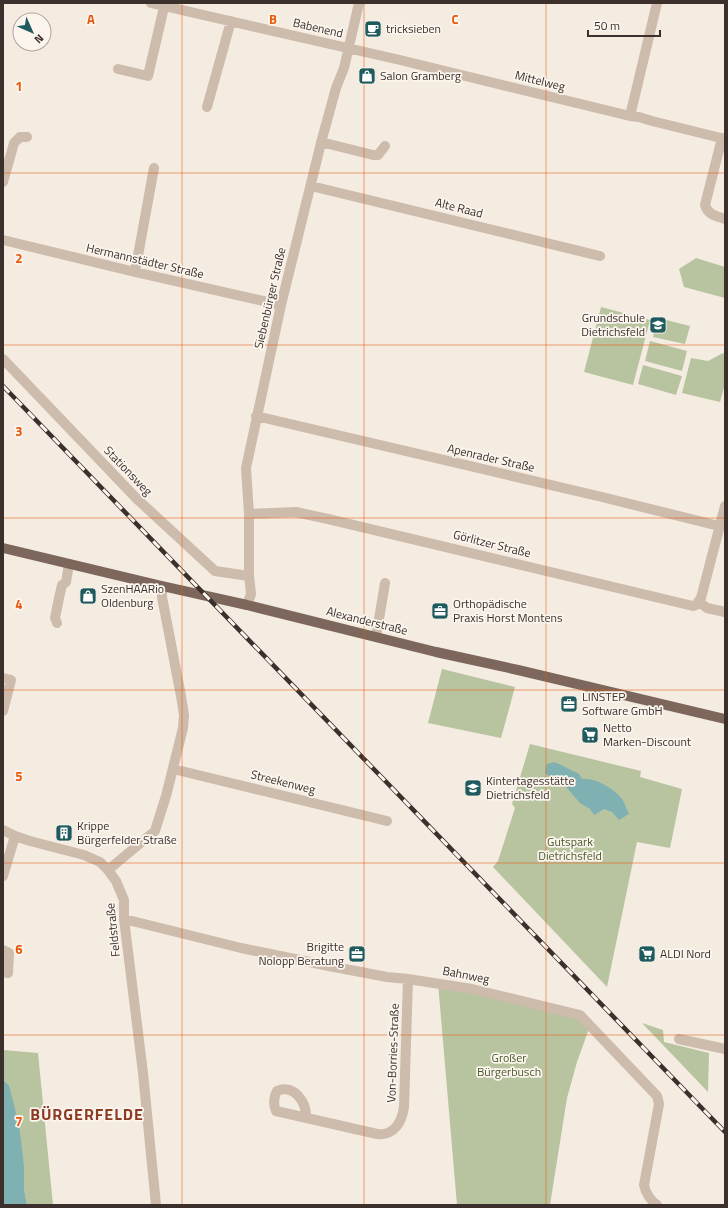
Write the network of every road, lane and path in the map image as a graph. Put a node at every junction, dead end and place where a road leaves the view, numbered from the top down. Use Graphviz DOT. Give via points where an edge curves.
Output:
graph roads {
  1 [pos="152,3"];
  2 [pos="359,3"];
  3 [pos="654,4"];
  4 [pos="164,7"];
  5 [pos="231,21"];
  6 [pos="348,48"];
  7 [pos="118,69"];
  8 [pos="207,107"];
  9 [pos="630,116"];
  10 [pos="27,137"];
  11 [pos="724,139"];
  12 [pos="321,142"];
  13 [pos="385,146"];
  14 [pos="154,168"];
  15 [pos="3,182"];
  16 [pos="311,186"];
  17 [pos="725,219"];
  18 [pos="3,240"];
  19 [pos="600,256"];
  20 [pos="135,272"];
  21 [pos="281,306"];
  22 [pos="3,359"];
  23 [pos="256,416"];
  24 [pos="725,506"];
  25 [pos="249,514"];
  26 [pos="719,526"];
  27 [pos="3,548"];
  28 [pos="69,564"];
  29 [pos="249,576"];
  30 [pos="385,583"];
  31 [pos="162,586"];
  32 [pos="699,602"];
  33 [pos="247,605"];
  34 [pos="725,612"];
  35 [pos="57,623"];
  36 [pos="376,637"];
  37 [pos="3,678"];
  38 [pos="3,711"];
  39 [pos="725,719"];
  40 [pos="172,769"];
  41 [pos="387,821"];
  42 [pos="3,830"];
  43 [pos="16,836"];
  44 [pos="108,870"];
  45 [pos="3,876"];
  46 [pos="124,919"];
  47 [pos="3,950"];
  48 [pos="3,972"];
  49 [pos="408,979"];
  50 [pos="679,1039"];
  51 [pos="725,1049"];
  52 [pos="306,1118"];
  53 [pos="156,1205"];
  54 [pos="657,1205"];
  1 -- 4 [label="street, Babenend"];
  2 -- 6 [label="street, Siebenbürger Straße"];
  3 -- 9 [label="street"];
  4 -- 5 [label="street, Babenend"];
  4 -- 7 [label="street" via="148,76"];
  5 -- 6 [label="street, Babenend"];
  5 -- 8 [label="street"];
  6 -- 9 [label="street, Mittelweg"];
  6 -- 12 [label="street, Siebenbürger Straße"];
  9 -- 11 [label="street, Mittelweg"];
  10 -- 15 [label="street" via="20,137 14,143"];
  11 -- 17 [label="street" via="705,205 711,214"];
  12 -- 13 [label="street" via="373,155 378,155"];
  12 -- 16 [label="street, Siebenbürger Straße"];
  14 -- 20 [label="street"];
  16 -- 19 [label="street, Alte Raad"];
  16 -- 21 [label="street, Siebenbürger Straße"];
  18 -- 20 [label="street, Hermannstädter Straße"];
  20 -- 21 [label="street, Hermannstädter Straße"];
  21 -- 23 [label="street, Siebenbürger Straße"];
  22 -- 29 [label="street, Stationsweg" via="137,499 215,571"];
  23 -- 25 [label="street, Siebenbürger Straße" via="246,468"];
  23 -- 26 [label="street, Apenrader Straße"];
  24 -- 26 [label="street"];
  25 -- 29 [label="street, Siebenbürger Straße"];
  25 -- 32 [label="street, Görlitzer Straße" via="296,512 689,606"];
  26 -- 32 [label="street"];
  27 -- 28 [label="main road, Alexanderstraße"];
  28 -- 31 [label="main road, Alexanderstraße"];
  28 -- 35 [label="street" via="66,582 62,585 59,598 55,618"];
  29 -- 33 [label="street, Siebenbürger Straße" via="251,594"];
  30 -- 36 [label="street"];
  31 -- 33 [label="main road, Alexanderstraße"];
  31 -- 40 [label="street" via="184,715"];
  32 -- 34 [label="street" via="707,608"];
  33 -- 36 [label="main road, Alexanderstraße"];
  36 -- 39 [label="main road, Alexanderstraße"];
  37 -- 38 [label="street" via="11,680"];
  40 -- 41 [label="street, Streekenweg"];
  40 -- 44 [label="street" via="155,831"];
  42 -- 43 [label="street"];
  43 -- 44 [label="street" via="84,855 100,862"];
  43 -- 45 [label="street"];
  44 -- 46 [label="street, Feldstraße" via="124,900"];
  46 -- 49 [label="street, Bahnweg" via="241,948"];
  46 -- 53 [label="street, Feldstraße"];
  47 -- 48 [label="street" via="9,953 8,973"];
  49 -- 52 [label="street, Von-Borries-Straße" via="404,1107 397,1127 388,1133 378,1134"];
  49 -- 54 [label="street, Bahnweg" via="472,989 580,1015 657,1096 659,1104 644,1185 648,1196"];
  50 -- 51 [label="street"];
}
